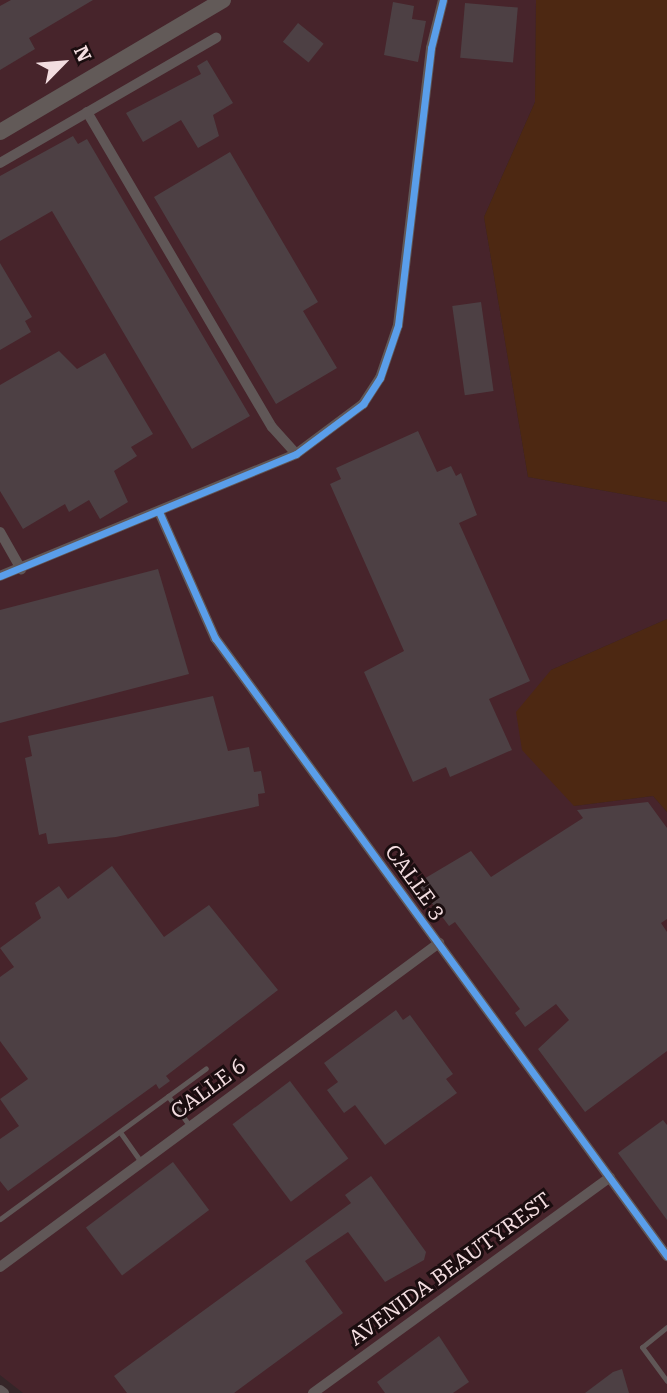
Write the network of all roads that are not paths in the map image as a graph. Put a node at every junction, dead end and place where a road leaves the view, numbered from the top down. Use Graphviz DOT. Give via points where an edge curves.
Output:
graph roads {
  1 [pos="223,0"];
  2 [pos="443,0"];
  3 [pos="216,38"];
  4 [pos="87,112"];
  5 [pos="0,132"];
  6 [pos="0,163"];
  7 [pos="296,454"];
  8 [pos="160,514"];
  9 [pos="0,532"];
  10 [pos="21,569"];
  11 [pos="0,576"];
  12 [pos="439,943"];
  13 [pos="206,1068"];
  14 [pos="168,1096"];
  15 [pos="190,1126"];
  16 [pos="120,1132"];
  17 [pos="141,1162"];
  18 [pos="610,1177"];
  19 [pos="0,1219"];
  20 [pos="667,1256"];
  21 [pos="0,1267"];
  22 [pos="667,1327"];
  23 [pos="667,1381"];
  24 [pos="313,1393"];
  1 -- 5 [label="street"];
  2 -- 7 [label="street" via="431,48 398,325 380,378 363,404"];
  3 -- 4 [label="street"];
  4 -- 6 [label="street"];
  4 -- 7 [label="street" via="272,426"];
  7 -- 8 [label="street"];
  8 -- 10 [label="street"];
  8 -- 12 [label="street, CALLE 3" via="215,638"];
  9 -- 10 [label="street"];
  10 -- 11 [label="street"];
  12 -- 15 [label="street, CALLE 6"];
  12 -- 18 [label="street, CALLE 3"];
  13 -- 14 [label="lane"];
  14 -- 15 [label="lane"];
  14 -- 16 [label="lane"];
  15 -- 17 [label="street, CALLE 6"];
  16 -- 17 [label="lane"];
  16 -- 19 [label="lane"];
  17 -- 21 [label="street, CALLE 6"];
  18 -- 20 [label="street, CALLE 3"];
  18 -- 24 [label="street, AVENIDA BEAUTYREST"];
  22 -- 23 [label="lane" via="642,1347"];
}
